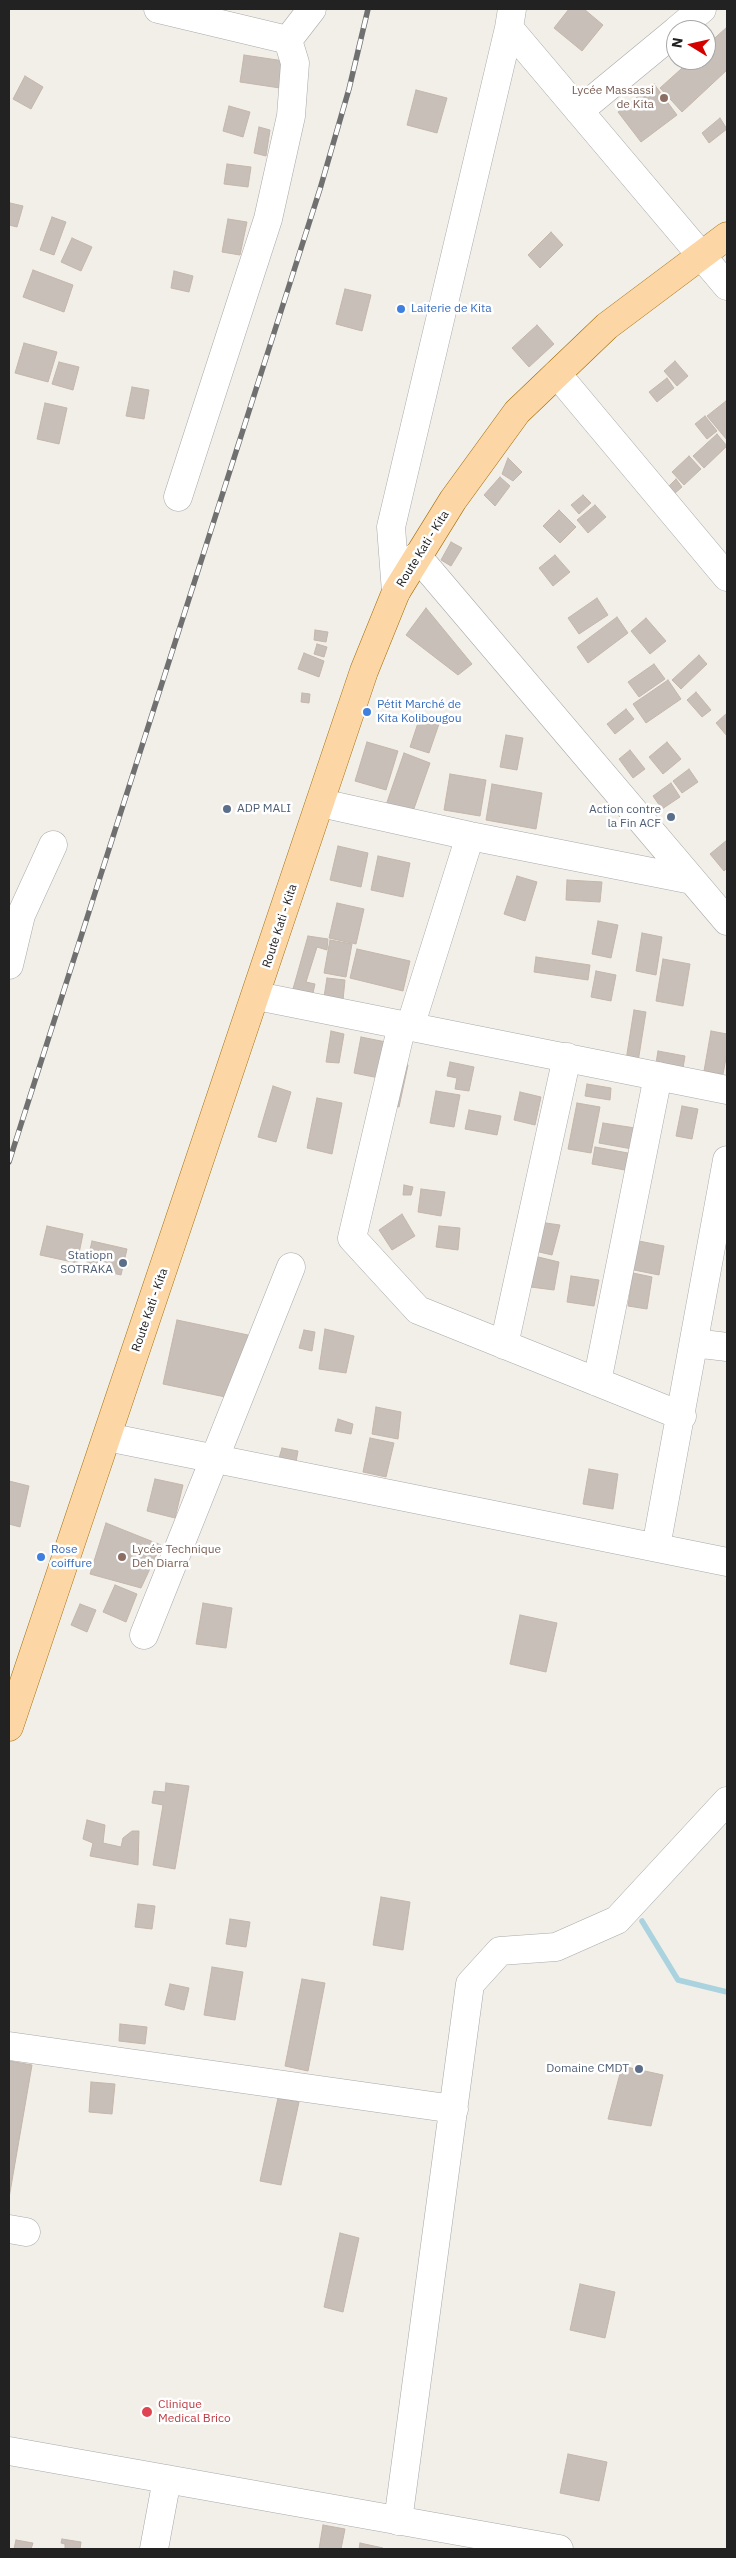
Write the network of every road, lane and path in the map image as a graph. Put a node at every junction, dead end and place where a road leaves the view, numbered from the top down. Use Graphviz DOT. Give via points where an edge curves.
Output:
graph roads {
  1 [pos="158,9"];
  2 [pos="312,9"];
  3 [pos="702,9"];
  4 [pos="511,18"];
  5 [pos="688,20"];
  6 [pos="666,38"];
  7 [pos="288,40"];
  8 [pos="579,111"];
  9 [pos="727,236"];
  10 [pos="701,255"];
  11 [pos="727,286"];
  12 [pos="557,374"];
  13 [pos="178,497"];
  14 [pos="417,556"];
  15 [pos="727,577"];
  16 [pos="396,592"];
  17 [pos="320,802"];
  18 [pos="470,836"];
  19 [pos="53,845"];
  20 [pos="692,880"];
  21 [pos="727,921"];
  22 [pos="9,965"];
  23 [pos="257,996"];
  24 [pos="406,1026"];
  25 [pos="566,1057"];
  26 [pos="658,1076"];
  27 [pos="727,1090"];
  28 [pos="727,1160"];
  29 [pos="290,1267"];
  30 [pos="694,1343"];
  31 [pos="504,1345"];
  32 [pos="727,1347"];
  33 [pos="597,1382"];
  34 [pos="682,1416"];
  35 [pos="107,1436"];
  36 [pos="214,1458"];
  37 [pos="656,1548"];
  38 [pos="727,1562"];
  39 [pos="144,1635"];
  40 [pos="9,1727"];
  41 [pos="727,1801"];
  42 [pos="9,2046"];
  43 [pos="454,2109"];
  44 [pos="9,2451"];
  45 [pos="167,2479"];
  46 [pos="398,2521"];
  47 [pos="154,2549"];
  48 [pos="559,2549"];
  1 -- 7 [label="street"];
  2 -- 7 [label="street"];
  3 -- 5 [label="street"];
  4 -- 8 [label="street"];
  4 -- 16 [label="street" via="391,526"];
  6 -- 8 [label="street"];
  7 -- 13 [label="street" via="295,63 291,116 268,219"];
  8 -- 10 [label="street"];
  9 -- 10 [label="main road, Route Kati - Kita"];
  10 -- 11 [label="street"];
  10 -- 12 [label="main road, Route Kati - Kita" via="607,326"];
  12 -- 14 [label="main road, Route Kati - Kita" via="517,412"];
  12 -- 15 [label="street"];
  14 -- 16 [label="main road, Route Kati - Kita"];
  14 -- 20 [label="street"];
  16 -- 17 [label="main road, Route Kati - Kita" via="364,671"];
  17 -- 18 [label="street"];
  17 -- 23 [label="main road, Route Kati - Kita"];
  18 -- 20 [label="street"];
  18 -- 24 [label="street"];
  19 -- 22 [label="street" via="21,915"];
  20 -- 21 [label="street"];
  23 -- 24 [label="street"];
  23 -- 35 [label="main road, Route Kati - Kita"];
  24 -- 25 [label="street"];
  24 -- 31 [label="street" via="352,1238 418,1310"];
  25 -- 26 [label="street"];
  25 -- 31 [label="street"];
  26 -- 27 [label="street"];
  26 -- 33 [label="street"];
  28 -- 30 [label="street"];
  29 -- 36 [label="street"];
  30 -- 32 [label="street"];
  30 -- 34 [label="street"];
  31 -- 33 [label="street"];
  33 -- 34 [label="street"];
  34 -- 37 [label="street"];
  35 -- 36 [label="street"];
  35 -- 40 [label="main road, Route Kati - Kita"];
  36 -- 37 [label="street"];
  36 -- 39 [label="street"];
  37 -- 38 [label="street"];
  41 -- 43 [label="street" via="617,1920 556,1947 500,1951 470,1984"];
  42 -- 43 [label="street"];
  43 -- 46 [label="street"];
  44 -- 45 [label="street"];
  45 -- 46 [label="street"];
  45 -- 47 [label="street"];
  46 -- 48 [label="street"];
}
